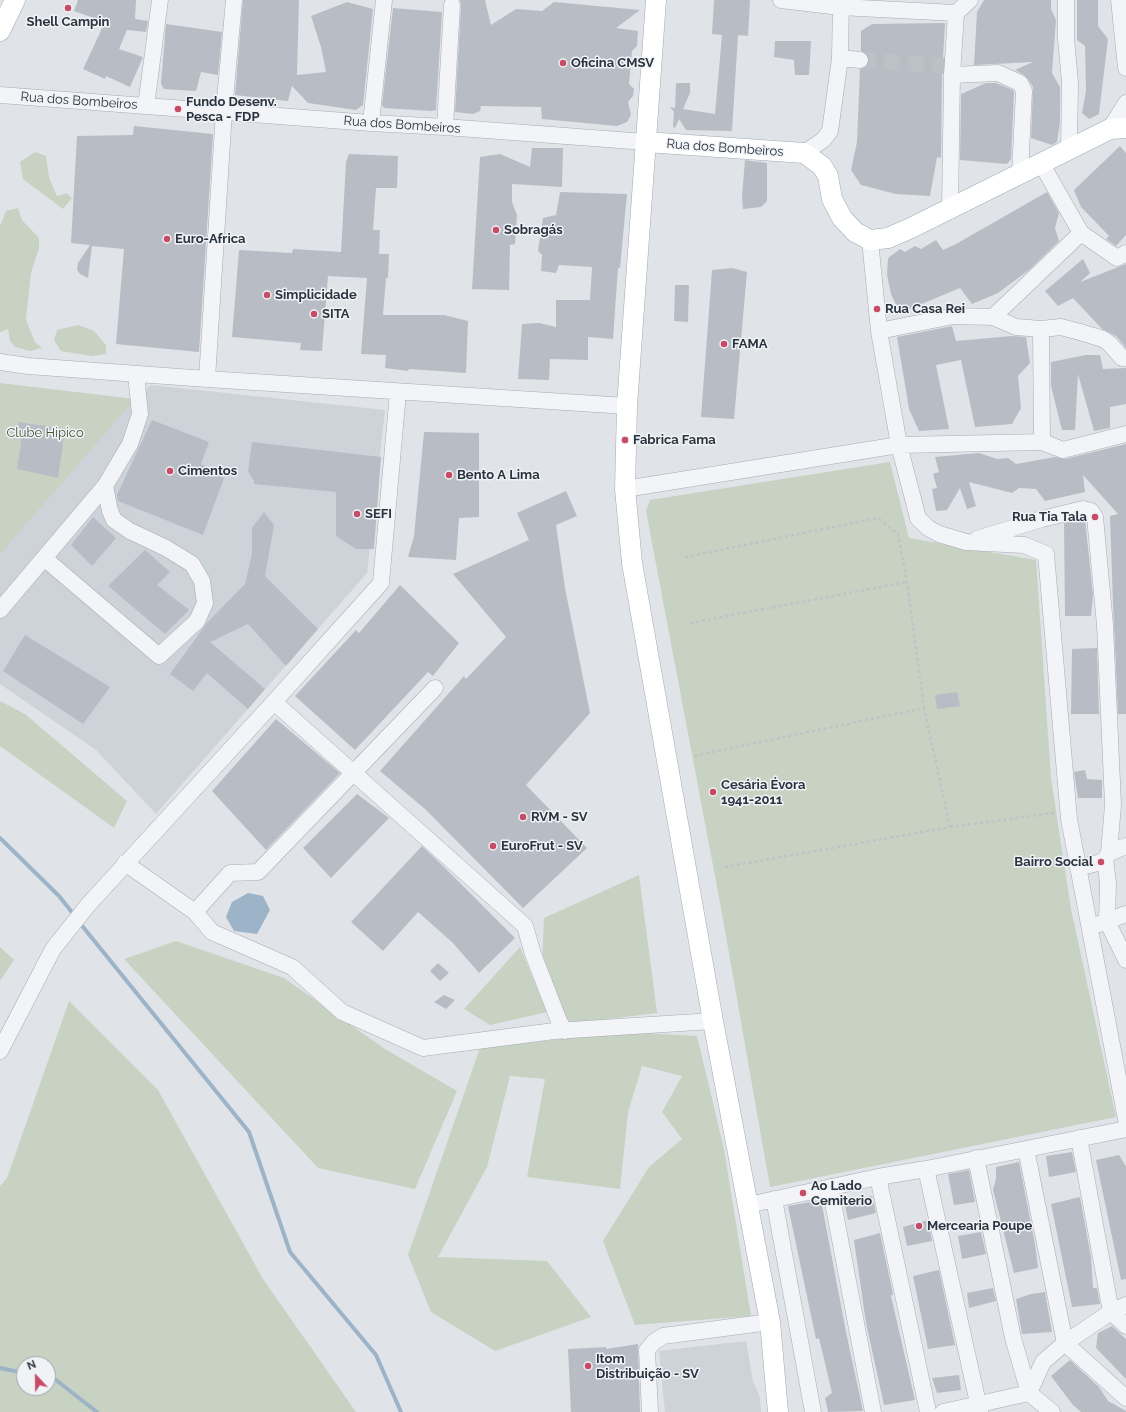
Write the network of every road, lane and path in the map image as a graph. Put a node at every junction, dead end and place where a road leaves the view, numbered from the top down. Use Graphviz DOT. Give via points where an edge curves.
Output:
graph roads {
  1 [pos="15,0"];
  2 [pos="160,0"];
  3 [pos="234,0"];
  4 [pos="384,0"];
  5 [pos="656,0"];
  6 [pos="781,0"];
  7 [pos="970,0"];
  8 [pos="1066,0"];
  9 [pos="1119,0"];
  10 [pos="840,4"];
  11 [pos="452,5"];
  12 [pos="956,13"];
  13 [pos="0,31"];
  14 [pos="840,58"];
  15 [pos="860,60"];
  16 [pos="1126,68"];
  17 [pos="950,69"];
  18 [pos="0,95"];
  19 [pos="1126,103"];
  20 [pos="146,106"];
  21 [pos="224,111"];
  22 [pos="371,123"];
  23 [pos="445,127"];
  24 [pos="1118,129"];
  25 [pos="646,142"];
  26 [pos="1069,149"];
  27 [pos="804,153"];
  28 [pos="1041,163"];
  29 [pos="1020,174"];
  30 [pos="950,208"];
  31 [pos="1081,233"];
  32 [pos="870,240"];
  33 [pos="1126,253"];
  34 [pos="994,317"];
  35 [pos="1041,328"];
  36 [pos="879,332"];
  37 [pos="1126,358"];
  38 [pos="0,362"];
  39 [pos="136,374"];
  40 [pos="207,379"];
  41 [pos="398,392"];
  42 [pos="627,406"];
  43 [pos="1126,434"];
  44 [pos="1042,442"];
  45 [pos="899,445"];
  46 [pos="104,486"];
  47 [pos="625,489"];
  48 [pos="966,542"];
  49 [pos="685,557"];
  50 [pos="44,558"];
  51 [pos="907,582"];
  52 [pos="0,610"];
  53 [pos="690,623"];
  54 [pos="435,688"];
  55 [pos="274,702"];
  56 [pos="924,708"];
  57 [pos="693,756"];
  58 [pos="354,773"];
  59 [pos="1120,804"];
  60 [pos="1056,812"];
  61 [pos="950,827"];
  62 [pos="1126,846"];
  63 [pos="1107,856"];
  64 [pos="125,863"];
  65 [pos="725,867"];
  66 [pos="1078,868"];
  67 [pos="195,912"];
  68 [pos="1126,914"];
  69 [pos="1107,922"];
  70 [pos="1090,927"];
  71 [pos="1126,960"];
  72 [pos="714,1020"];
  73 [pos="565,1031"];
  74 [pos="0,1051"];
  75 [pos="1126,1119"];
  76 [pos="1126,1128"];
  77 [pos="1079,1138"];
  78 [pos="1026,1149"];
  79 [pos="976,1158"];
  80 [pos="926,1169"];
  81 [pos="878,1177"];
  82 [pos="830,1187"];
  83 [pos="774,1199"];
  84 [pos="748,1204"];
  85 [pos="1126,1305"];
  86 [pos="1111,1312"];
  87 [pos="770,1322"];
  88 [pos="1126,1326"];
  89 [pos="1066,1343"];
  90 [pos="1029,1393"];
  91 [pos="1126,1398"];
  92 [pos="979,1408"];
  93 [pos="650,1412"];
  94 [pos="778,1412"];
  95 [pos="813,1412"];
  96 [pos="873,1412"];
  97 [pos="928,1412"];
  98 [pos="943,1412"];
  99 [pos="1052,1412"];
  1 -- 13 [label="main road"];
  2 -- 20 [label="street"];
  3 -- 21 [label="street"];
  4 -- 22 [label="street"];
  5 -- 25 [label="main road"];
  6 -- 10 [label="street"];
  7 -- 12 [label="street"];
  8 -- 26 [label="street" via="1070,82"];
  9 -- 16 [label="street"];
  10 -- 12 [label="street"];
  10 -- 14 [label="street"];
  11 -- 23 [label="street"];
  12 -- 17 [label="street"];
  14 -- 15 [label="street"];
  14 -- 27 [label="street" via="830,131 823,140"];
  17 -- 29 [label="street" via="998,73 1020,83 1024,91"];
  17 -- 30 [label="street"];
  18 -- 20 [label="street, Rua dos Bombeiros"];
  19 -- 24 [label="street"];
  20 -- 21 [label="street, Rua dos Bombeiros"];
  21 -- 22 [label="street, Rua dos Bombeiros"];
  21 -- 40 [label="street"];
  22 -- 23 [label="street, Rua dos Bombeiros"];
  23 -- 25 [label="street, Rua dos Bombeiros"];
  24 -- 26 [label="main road"];
  25 -- 27 [label="main road, Rua dos Bombeiros"];
  25 -- 42 [label="main road"];
  26 -- 28 [label="main road"];
  27 -- 32 [label="main road" via="822,166 828,176 832,199 842,218 855,232"];
  28 -- 29 [label="main road"];
  28 -- 31 [label="street"];
  29 -- 30 [label="main road"];
  30 -- 32 [label="main road" via="888,238"];
  31 -- 33 [label="street" via="1117,258"];
  31 -- 34 [label="street"];
  32 -- 36 [label="street"];
  34 -- 35 [label="street" via="1016,327"];
  34 -- 36 [label="street" via="953,316"];
  35 -- 37 [label="street" via="1061,327 1103,339 1122,358"];
  35 -- 44 [label="street"];
  36 -- 45 [label="street"];
  38 -- 39 [label="street"];
  39 -- 40 [label="street"];
  39 -- 46 [label="street" via="140,414 130,444"];
  40 -- 41 [label="street"];
  41 -- 42 [label="street"];
  41 -- 55 [label="street" via="381,583"];
  42 -- 47 [label="main road"];
  43 -- 44 [label="street" via="1063,450"];
  44 -- 45 [label="street"];
  45 -- 47 [label="street"];
  45 -- 48 [label="street" via="918,518 939,534"];
  46 -- 50 [label="street"];
  46 -- 50 [label="street" via="114,520 192,564 202,581 205,603 197,621 159,656"];
  47 -- 72 [label="main road" via="632,563"];
  48 -- 59 [label="street" via="1083,509 1091,511 1095,517"];
  48 -- 66 [label="street" via="1024,545 1046,554 1069,819"];
  49 -- 51 [label="path" via="878,518 898,534"];
  50 -- 52 [label="street"];
  51 -- 53 [label="path"];
  51 -- 56 [label="path"];
  54 -- 58 [label="street"];
  55 -- 58 [label="street"];
  55 -- 64 [label="street"];
  56 -- 57 [label="path"];
  56 -- 61 [label="path"];
  58 -- 67 [label="street" via="258,872 230,873"];
  58 -- 73 [label="street" via="525,926 533,954"];
  59 -- 63 [label="street"];
  60 -- 61 [label="path"];
  61 -- 65 [label="path"];
  62 -- 63 [label="street"];
  63 -- 66 [label="street" via="1101,862"];
  63 -- 69 [label="street"];
  64 -- 67 [label="street"];
  64 -- 74 [label="street" via="54,949"];
  66 -- 70 [label="street"];
  67 -- 73 [label="street" via="212,932 292,967 342,1012 423,1048"];
  68 -- 69 [label="street"];
  69 -- 70 [label="street"];
  69 -- 71 [label="street"];
  70 -- 75 [label="street"];
  72 -- 73 [label="street"];
  72 -- 84 [label="main road"];
  76 -- 77 [label="street"];
  77 -- 78 [label="street"];
  77 -- 86 [label="street"];
  78 -- 79 [label="street"];
  78 -- 89 [label="street"];
  79 -- 80 [label="street"];
  79 -- 90 [label="street" via="1013,1338"];
  80 -- 81 [label="street"];
  80 -- 92 [label="street"];
  81 -- 82 [label="street"];
  81 -- 97 [label="street"];
  82 -- 83 [label="street"];
  82 -- 96 [label="street"];
  83 -- 84 [label="street"];
  83 -- 95 [label="street"];
  84 -- 87 [label="main road"];
  85 -- 86 [label="street"];
  86 -- 88 [label="street"];
  86 -- 89 [label="street"];
  87 -- 93 [label="street" via="663,1336 654,1342 647,1350"];
  87 -- 94 [label="main road"];
  89 -- 90 [label="street" via="1044,1362"];
  89 -- 91 [label="street"];
  90 -- 92 [label="street"];
  90 -- 99 [label="street"];
  92 -- 98 [label="street"];
}
